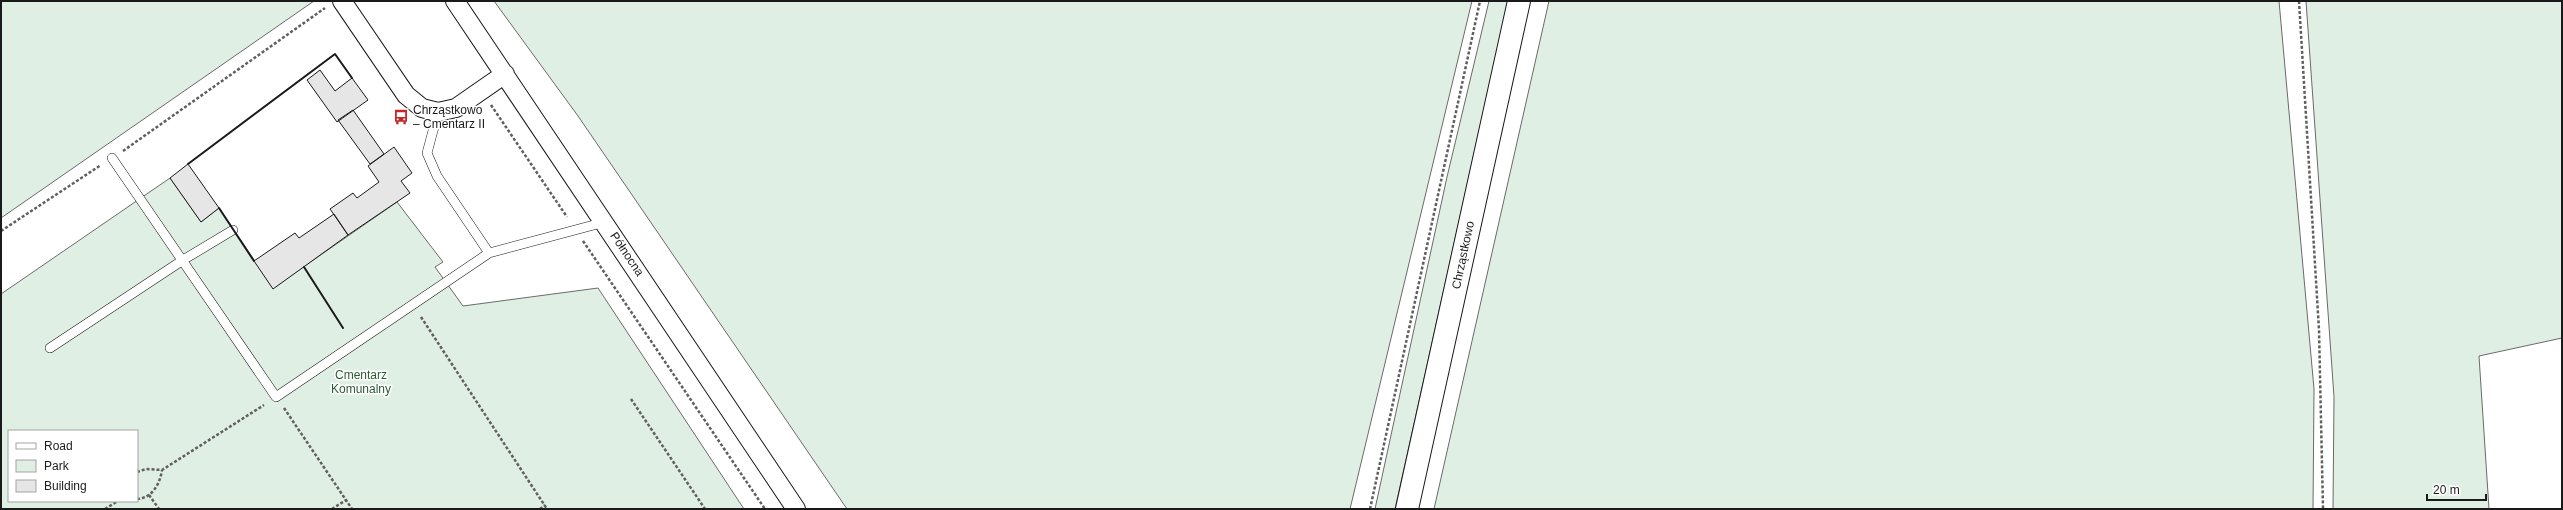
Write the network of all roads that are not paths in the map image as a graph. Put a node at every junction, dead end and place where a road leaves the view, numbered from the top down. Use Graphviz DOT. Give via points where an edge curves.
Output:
graph roads {
  1 [pos="455,1"];
  2 [pos="1519,1"];
  3 [pos="335,3"];
  4 [pos="505,74"];
  5 [pos="438,112"];
  6 [pos="112,158"];
  7 [pos="605,222"];
  8 [pos="233,230"];
  9 [pos="489,253"];
  10 [pos="183,260"];
  11 [pos="50,348"];
  12 [pos="796,509"];
  13 [pos="1407,509"];
  1 -- 4 [label="street, Północna"];
  2 -- 13 [label="street, Chrząstkowo"];
  3 -- 5 [label="street" via="406,95 422,108"];
  4 -- 5 [label="street" via="456,108"];
  4 -- 7 [label="street, Północna"];
  5 -- 9 [label="lane" via="427,153 437,176"];
  6 -- 10 [label="lane"];
  7 -- 9 [label="lane"];
  7 -- 12 [label="street, Północna"];
  8 -- 10 [label="lane"];
  9 -- 10 [label="lane" via="276,396"];
  10 -- 11 [label="lane"];
}
